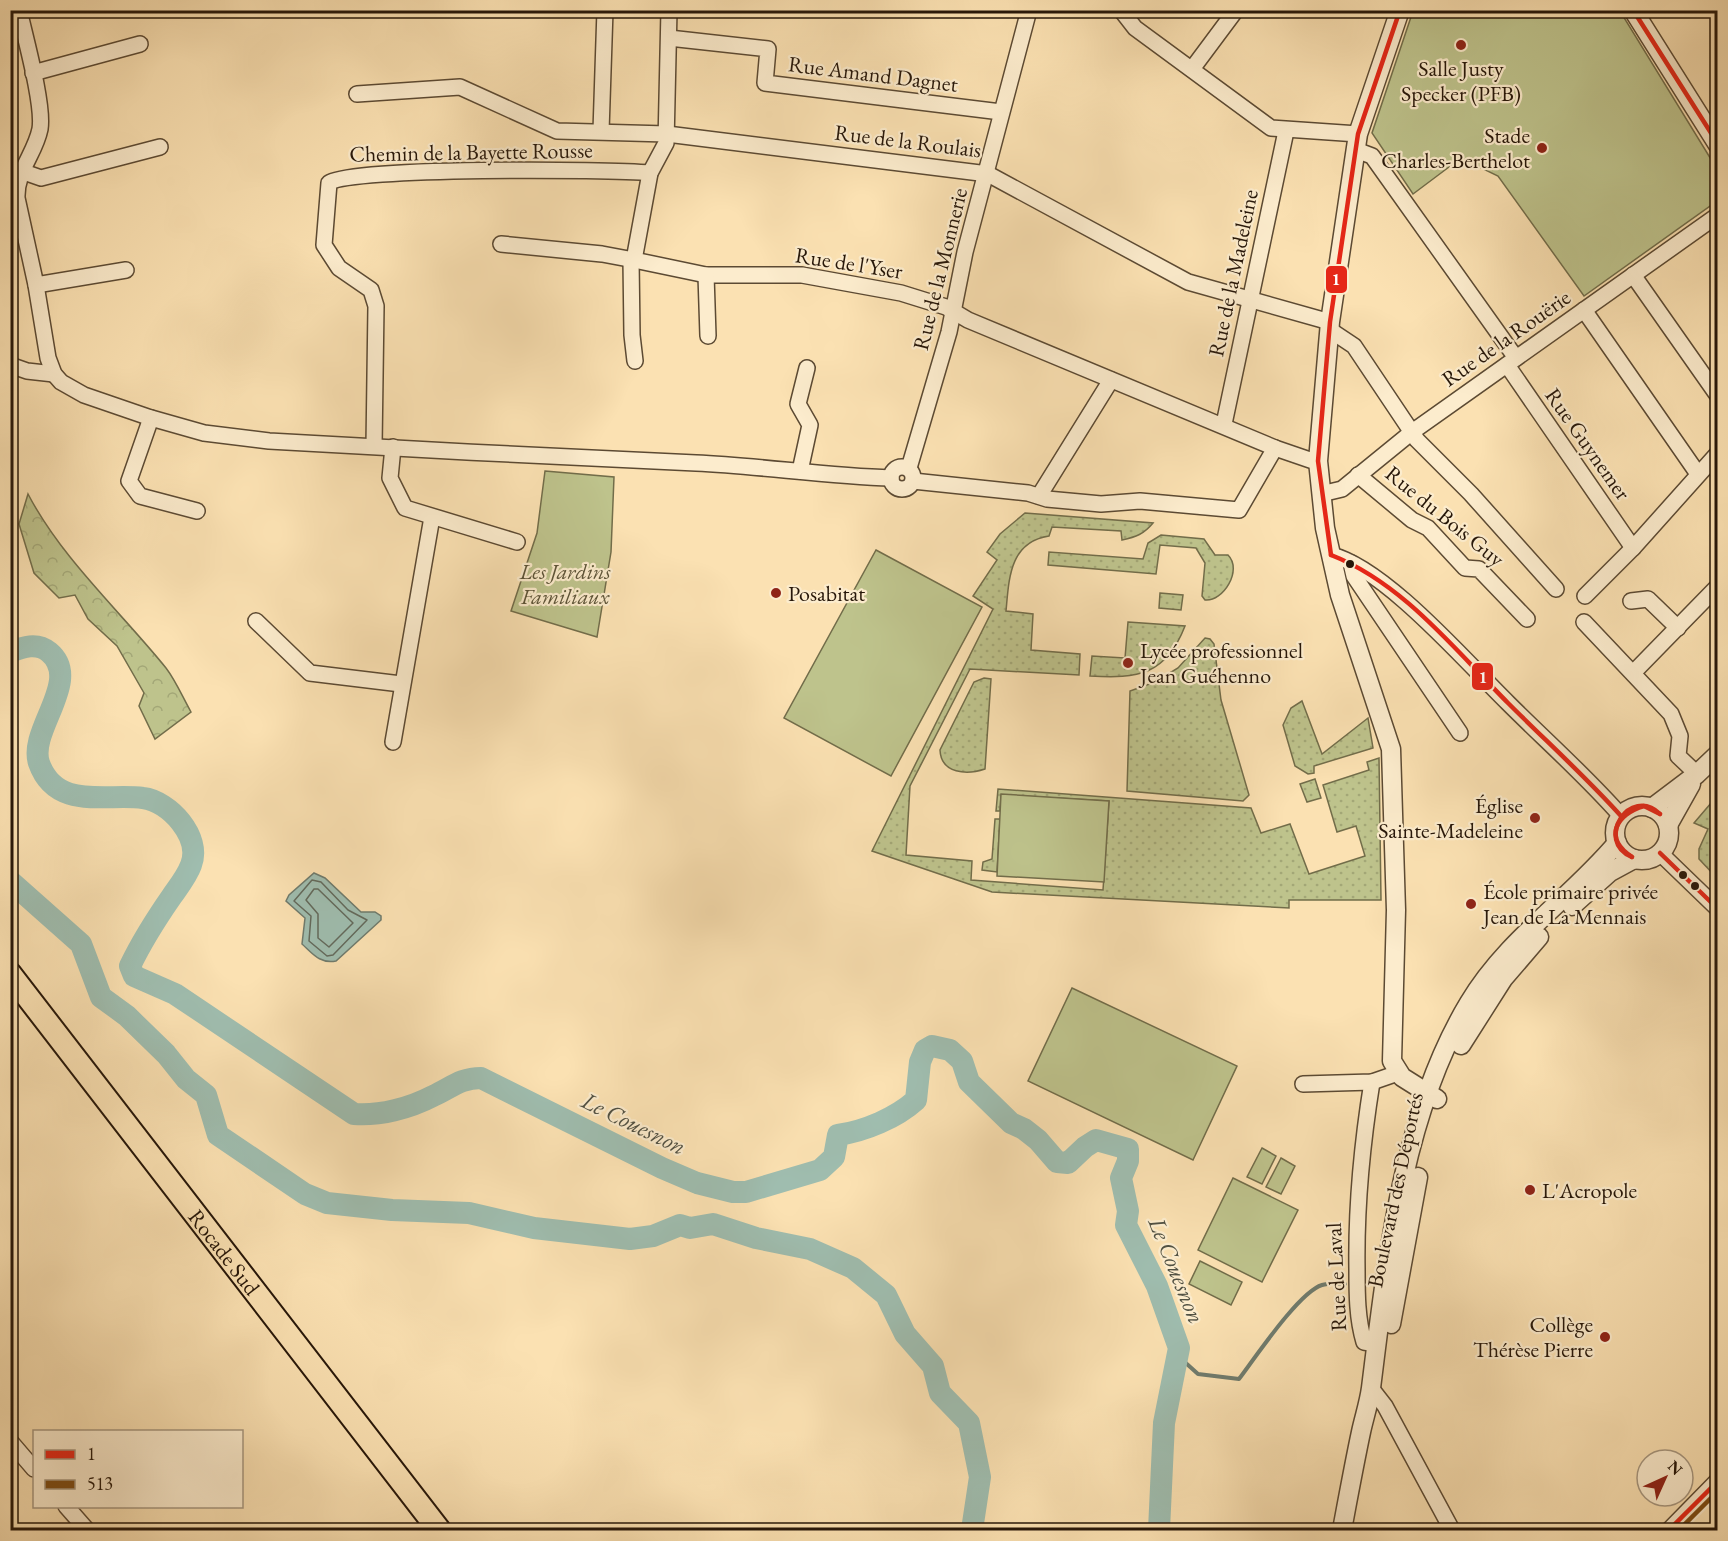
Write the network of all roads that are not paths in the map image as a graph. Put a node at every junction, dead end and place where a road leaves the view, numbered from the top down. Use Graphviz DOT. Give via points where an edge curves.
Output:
graph roads {
  1 [pos="19,10"];
  2 [pos="605,10"];
  3 [pos="669,10"];
  4 [pos="1029,10"];
  5 [pos="1121,10"];
  6 [pos="1236,10"];
  7 [pos="1400,10"];
  8 [pos="1633,10"];
  9 [pos="669,38"];
  10 [pos="140,44"];
  11 [pos="1192,69"];
  12 [pos="33,73"];
  13 [pos="357,94"];
  14 [pos="1001,112"];
  15 [pos="601,131"];
  16 [pos="1286,131"];
  17 [pos="667,134"];
  18 [pos="1357,142"];
  19 [pos="1718,145"];
  20 [pos="160,147"];
  21 [pos="21,171"];
  22 [pos="650,173"];
  23 [pos="988,174"];
  24 [pos="1718,215"];
  25 [pos="501,244"];
  26 [pos="633,260"];
  27 [pos="126,270"];
  28 [pos="706,274"];
  29 [pos="1633,276"];
  30 [pos="36,285"];
  31 [pos="1252,299"];
  32 [pos="1584,310"];
  33 [pos="953,312"];
  34 [pos="1330,326"];
  35 [pos="708,336"];
  36 [pos="635,361"];
  37 [pos="1511,362"];
  38 [pos="10,365"];
  39 [pos="807,368"];
  40 [pos="54,374"];
  41 [pos="1111,380"];
  42 [pos="1718,396"];
  43 [pos="151,418"];
  44 [pos="1224,424"];
  45 [pos="1412,432"];
  46 [pos="374,446"];
  47 [pos="393,447"];
  48 [pos="1275,448"];
  49 [pos="1718,453"];
  50 [pos="1318,461"];
  51 [pos="800,471"];
  52 [pos="1698,474"];
  53 [pos="911,475"];
  54 [pos="1358,475"];
  55 [pos="1321,494"];
  56 [pos="1039,496"];
  57 [pos="197,511"];
  58 [pos="432,517"];
  59 [pos="517,542"];
  60 [pos="1633,548"];
  61 [pos="1331,555"];
  62 [pos="1351,563"];
  63 [pos="1718,586"];
  64 [pos="1556,590"];
  65 [pos="1585,596"];
  66 [pos="1631,601"];
  67 [pos="1527,619"];
  68 [pos="256,621"];
  69 [pos="1584,622"];
  70 [pos="1678,628"];
  71 [pos="1633,673"];
  72 [pos="401,684"];
  73 [pos="1460,733"];
  74 [pos="393,742"];
  75 [pos="1718,754"];
  76 [pos="1697,774"];
  77 [pos="1653,808"];
  78 [pos="1621,816"];
  79 [pos="1668,825"];
  80 [pos="1617,843"];
  81 [pos="1660,853"];
  82 [pos="1634,859"];
  83 [pos="1718,909"];
  84 [pos="10,974"];
  85 [pos="1398,1073"];
  86 [pos="1372,1082"];
  87 [pos="1303,1084"];
  88 [pos="1432,1096"];
  89 [pos="1376,1344"];
  90 [pos="1371,1388"];
  91 [pos="10,1441"];
  92 [pos="33,1468"];
  93 [pos="1718,1480"];
  94 [pos="68,1508"];
  95 [pos="87,1530"];
  96 [pos="439,1530"];
  97 [pos="1342,1530"];
  98 [pos="1452,1530"];
  99 [pos="1669,1530"];
  1 -- 12 [label="street"];
  2 -- 15 [label="street"];
  3 -- 9 [label="street"];
  4 -- 14 [label="street, Rue de la Monnerie"];
  5 -- 11 [label="street" via="1136,28"];
  6 -- 11 [label="street"];
  7 -- 18 [label="street"];
  8 -- 19 [label="street"];
  9 -- 14 [label="street, Rue Amand Dagnet" via="768,49 765,83"];
  9 -- 17 [label="street"];
  10 -- 12 [label="street"];
  11 -- 16 [label="street" via="1270,128"];
  12 -- 21 [label="street" via="40,128"];
  13 -- 15 [label="street, Rue de la Roulais" via="460,87 557,130"];
  14 -- 23 [label="street, Rue de la Monnerie"];
  15 -- 17 [label="street, Rue de la Roulais"];
  16 -- 18 [label="street"];
  16 -- 31 [label="street, Rue de la Madeleine"];
  17 -- 22 [label="street"];
  17 -- 23 [label="street, Rue de la Roulais"];
  18 -- 34 [label="street"];
  18 -- 37 [label="street, Rue Guynemer" via="1372,156"];
  20 -- 21 [label="street" via="41,178"];
  21 -- 30 [label="street" via="17,198"];
  22 -- 26 [label="street"];
  22 -- 46 [label="street, Chemin de la Bayette Rousse" via="362,174 335,178 329,183 324,245 339,268 371,290 376,306"];
  23 -- 31 [label="street, Rue de la Roulais" via="1188,282"];
  23 -- 33 [label="street, Rue de la Monnerie" via="965,252"];
  24 -- 29 [label="street, Rue de la Rouërie"];
  25 -- 26 [label="street, Rue de l'Yser"];
  26 -- 28 [label="street, Rue de l'Yser"];
  26 -- 36 [label="street"];
  27 -- 30 [label="street"];
  28 -- 33 [label="street, Rue de l'Yser" via="802,275 901,293"];
  28 -- 35 [label="street"];
  29 -- 32 [label="street, Rue de la Rouërie"];
  29 -- 42 [label="street"];
  30 -- 40 [label="street"];
  31 -- 34 [label="street, Rue de la Roulais"];
  31 -- 44 [label="street, Rue de la Madeleine"];
  32 -- 37 [label="street, Rue de la Rouërie"];
  32 -- 52 [label="street"];
  33 -- 41 [label="street, Rue de l'Yser"];
  33 -- 53 [label="street, Rue de la Monnerie"];
  34 -- 45 [label="street, Rue du Bois Guy" via="1354,346"];
  34 -- 50 [label="street"];
  37 -- 45 [label="street, Rue de la Rouërie"];
  37 -- 60 [label="street, Rue Guynemer"];
  38 -- 40 [label="street"];
  39 -- 51 [label="street" via="798,404 810,424"];
  40 -- 43 [label="street" via="71,389"];
  41 -- 44 [label="street, Rue de l'Yser"];
  41 -- 56 [label="street"];
  43 -- 46 [label="street" via="204,433 268,441"];
  43 -- 57 [label="street" via="129,481 140,496"];
  44 -- 48 [label="street, Rue de l'Yser"];
  45 -- 54 [label="street, Rue de la Rouërie"];
  45 -- 64 [label="street, Rue du Bois Guy"];
  46 -- 47 [label="street"];
  47 -- 51 [label="street"];
  47 -- 58 [label="street" via="390,478 405,508"];
  48 -- 50 [label="street, Rue de l'Yser"];
  48 -- 56 [label="street" via="1239,510 1140,501 1101,504"];
  49 -- 52 [label="street"];
  50 -- 55 [label="street"];
  51 -- 53 [label="street" via="891,478 895,469 904,466"];
  52 -- 60 [label="street"];
  53 -- 56 [label="street"];
  54 -- 55 [label="street, Rue de la Rouërie" via="1342,489"];
  54 -- 67 [label="street, Rue du Bois Guy" via="1412,520 1428,528 1465,567 1479,569"];
  55 -- 61 [label="street"];
  58 -- 59 [label="street"];
  58 -- 72 [label="street"];
  60 -- 65 [label="street"];
  61 -- 62 [label="street"];
  61 -- 85 [label="street" via="1340,595 1391,749 1396,933 1391,1053"];
  62 -- 73 [label="street" via="1354,576"];
  62 -- 78 [label="street" via="1382,582 1413,610"];
  63 -- 70 [label="street"];
  66 -- 70 [label="street" via="1648,599"];
  68 -- 72 [label="street" via="310,673"];
  69 -- 71 [label="street"];
  70 -- 71 [label="street"];
  71 -- 76 [label="street" via="1671,714 1680,736 1678,756"];
  72 -- 74 [label="street"];
  75 -- 76 [label="street"];
  76 -- 77 [label="street"];
  76 -- 79 [label="street"];
  77 -- 78 [label="street" via="1635,807"];
  77 -- 79 [label="street"];
  78 -- 80 [label="street" via="1615,834"];
  79 -- 81 [label="street" via="1666,845"];
  80 -- 82 [label="street"];
  80 -- 88 [label="street, Boulevard des Déportés" via="1499,959 1468,1004"];
  81 -- 82 [label="street" via="1648,859"];
  81 -- 83 [label="street"];
  82 -- 88 [label="street, Boulevard des Déportés" via="1596,884 1516,963 1468,1030"];
  84 -- 96 [label="main road, Rocade Sud"];
  85 -- 86 [label="street"];
  85 -- 88 [label="street"];
  86 -- 87 [label="street"];
  86 -- 89 [label="street, Rue de Laval" via="1356,1213 1356,1254 1359,1326 1364,1342"];
  88 -- 89 [label="street, Boulevard des Déportés" via="1417,1122"];
  88 -- 90 [label="street, Boulevard des Déportés" via="1383,1363"];
  89 -- 90 [label="street, Rue de Laval"];
  90 -- 97 [label="street, Rue de Laval"];
  90 -- 98 [label="street" via="1385,1406"];
  91 -- 92 [label="street"];
  93 -- 99 [label="street"];
  94 -- 95 [label="street"];
}
